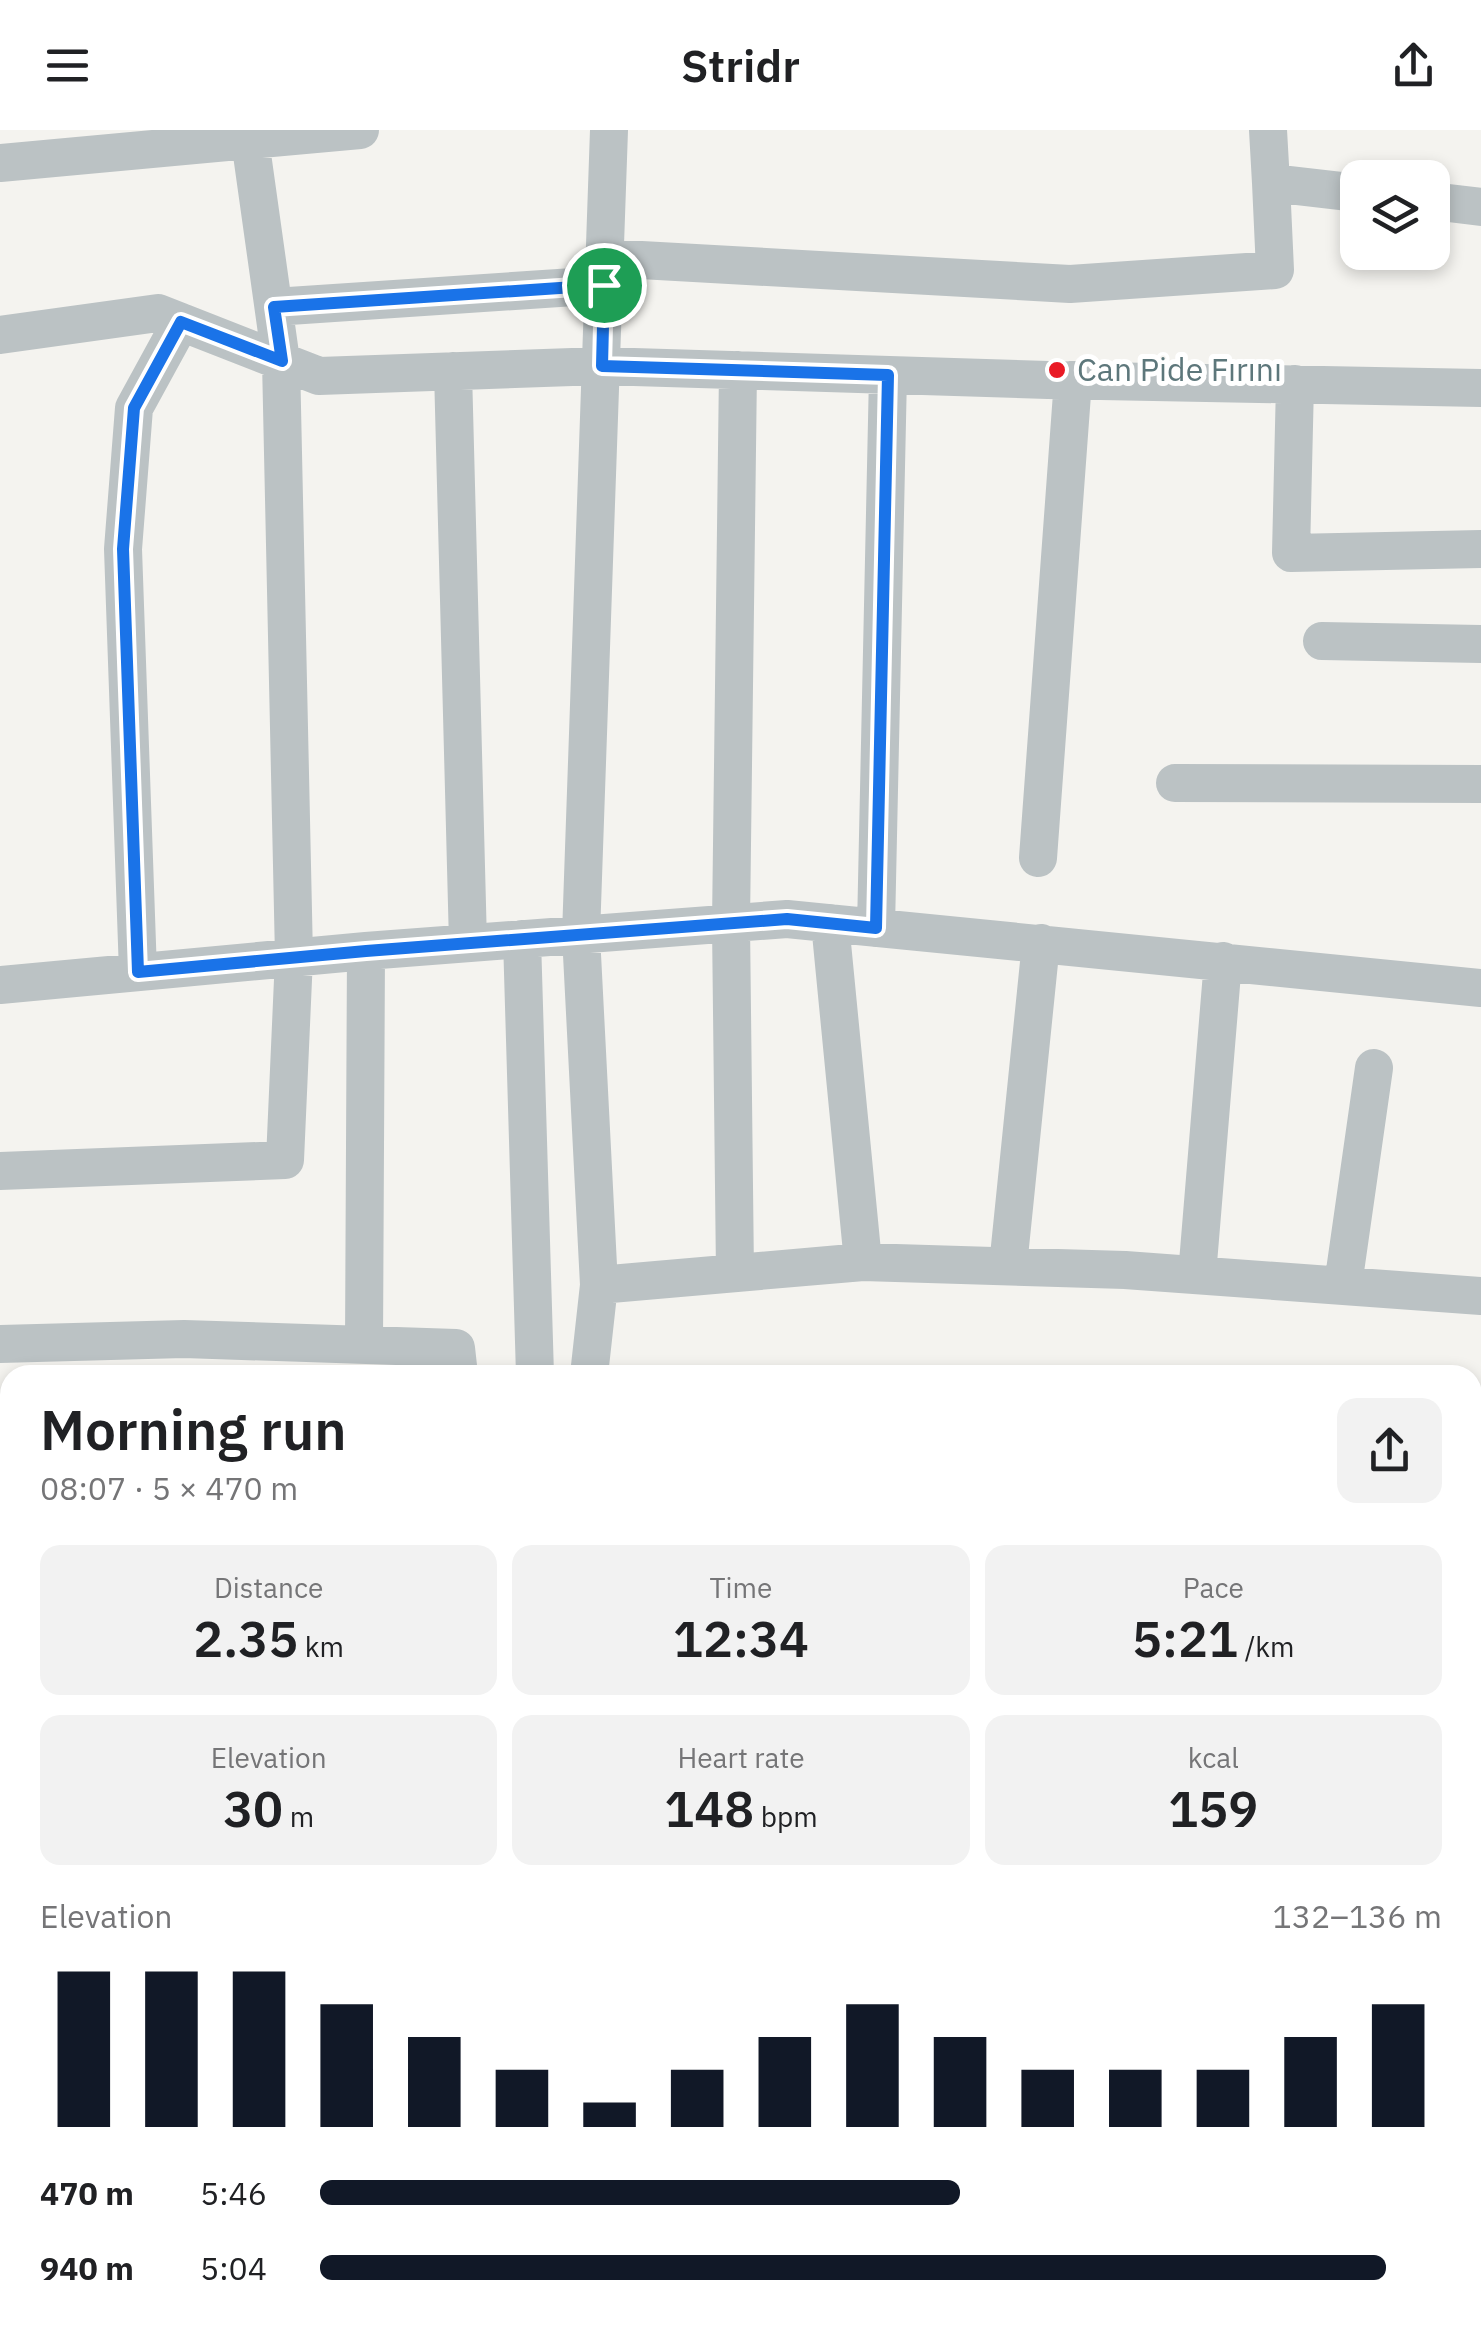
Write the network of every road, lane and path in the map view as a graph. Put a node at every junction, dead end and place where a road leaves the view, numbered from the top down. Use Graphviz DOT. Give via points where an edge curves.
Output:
graph roads {
  1 [pos="360,130"];
  2 [pos="609,130"];
  3 [pos="1268,130"];
  4 [pos="250,140"];
  5 [pos="0,163"];
  6 [pos="1271,183"];
  7 [pos="1340,190"];
  8 [pos="1450,203"];
  9 [pos="1481,207"];
  10 [pos="604,272"];
  11 [pos="274,307"];
  12 [pos="181,322"];
  13 [pos="0,335"];
  14 [pos="282,361"];
  15 [pos="602,366"];
  16 [pos="453,370"];
  17 [pos="738,370"];
  18 [pos="888,375"];
  19 [pos="1073,380"];
  20 [pos="1295,384"];
  21 [pos="1481,388"];
  22 [pos="1481,549"];
  23 [pos="1322,640"];
  24 [pos="1481,644"];
  25 [pos="1175,783"];
  26 [pos="1481,784"];
  27 [pos="1038,858"];
  28 [pos="830,923"];
  29 [pos="730,924"];
  30 [pos="876,928"];
  31 [pos="581,935"];
  32 [pos="522,939"];
  33 [pos="468,943"];
  34 [pos="1041,944"];
  35 [pos="366,951"];
  36 [pos="294,957"];
  37 [pos="1223,961"];
  38 [pos="138,972"];
  39 [pos="0,985"];
  40 [pos="1481,988"];
  41 [pos="1374,1068"];
  42 [pos="0,1171"];
  43 [pos="863,1262"];
  44 [pos="1008,1266"];
  45 [pos="735,1273"];
  46 [pos="1197,1275"];
  47 [pos="599,1284"];
  48 [pos="1343,1286"];
  49 [pos="1481,1296"];
  50 [pos="0,1344"];
  51 [pos="364,1345"];
  52 [pos="458,1365"];
  53 [pos="535,1365"];
  54 [pos="590,1365"];
  1 -- 4 [label="street"];
  2 -- 10 [label="street"];
  3 -- 6 [label="street"];
  4 -- 5 [label="street"];
  4 -- 11 [label="street"];
  6 -- 7 [label="street"];
  6 -- 10 [label="street" via="1276,270 1070,284"];
  8 -- 9 [label="street"];
  10 -- 11 [label="street"];
  10 -- 15 [label="street"];
  11 -- 14 [label="street"];
  12 -- 13 [label="street" via="158,313"];
  12 -- 14 [label="street"];
  12 -- 38 [label="street" via="134,408 123,549"];
  14 -- 16 [label="street" via="319,376"];
  14 -- 36 [label="street"];
  15 -- 16 [label="street"];
  15 -- 17 [label="street"];
  15 -- 31 [label="street"];
  16 -- 33 [label="street"];
  17 -- 18 [label="street"];
  17 -- 29 [label="street"];
  18 -- 19 [label="street"];
  18 -- 30 [label="street"];
  19 -- 20 [label="street"];
  19 -- 27 [label="street"];
  20 -- 21 [label="street"];
  20 -- 22 [label="street" via="1291,553"];
  23 -- 24 [label="street"];
  25 -- 26 [label="street"];
  28 -- 29 [label="street"];
  28 -- 30 [label="street"];
  28 -- 43 [label="street"];
  29 -- 31 [label="street"];
  29 -- 45 [label="street"];
  30 -- 34 [label="street"];
  31 -- 32 [label="street"];
  31 -- 47 [label="street"];
  32 -- 33 [label="street"];
  32 -- 53 [label="street"];
  33 -- 35 [label="street"];
  34 -- 37 [label="street"];
  34 -- 44 [label="street"];
  35 -- 36 [label="street"];
  35 -- 51 [label="street"];
  36 -- 38 [label="street"];
  36 -- 42 [label="street" via="285,1160"];
  37 -- 40 [label="street"];
  37 -- 46 [label="street"];
  38 -- 39 [label="street"];
  41 -- 48 [label="street"];
  43 -- 44 [label="street"];
  43 -- 45 [label="street"];
  44 -- 46 [label="street"];
  45 -- 47 [label="street"];
  46 -- 48 [label="street"];
  47 -- 54 [label="street"];
  48 -- 49 [label="street"];
  50 -- 51 [label="street" via="184,1339"];
  51 -- 52 [label="street" via="456,1348"];
}
